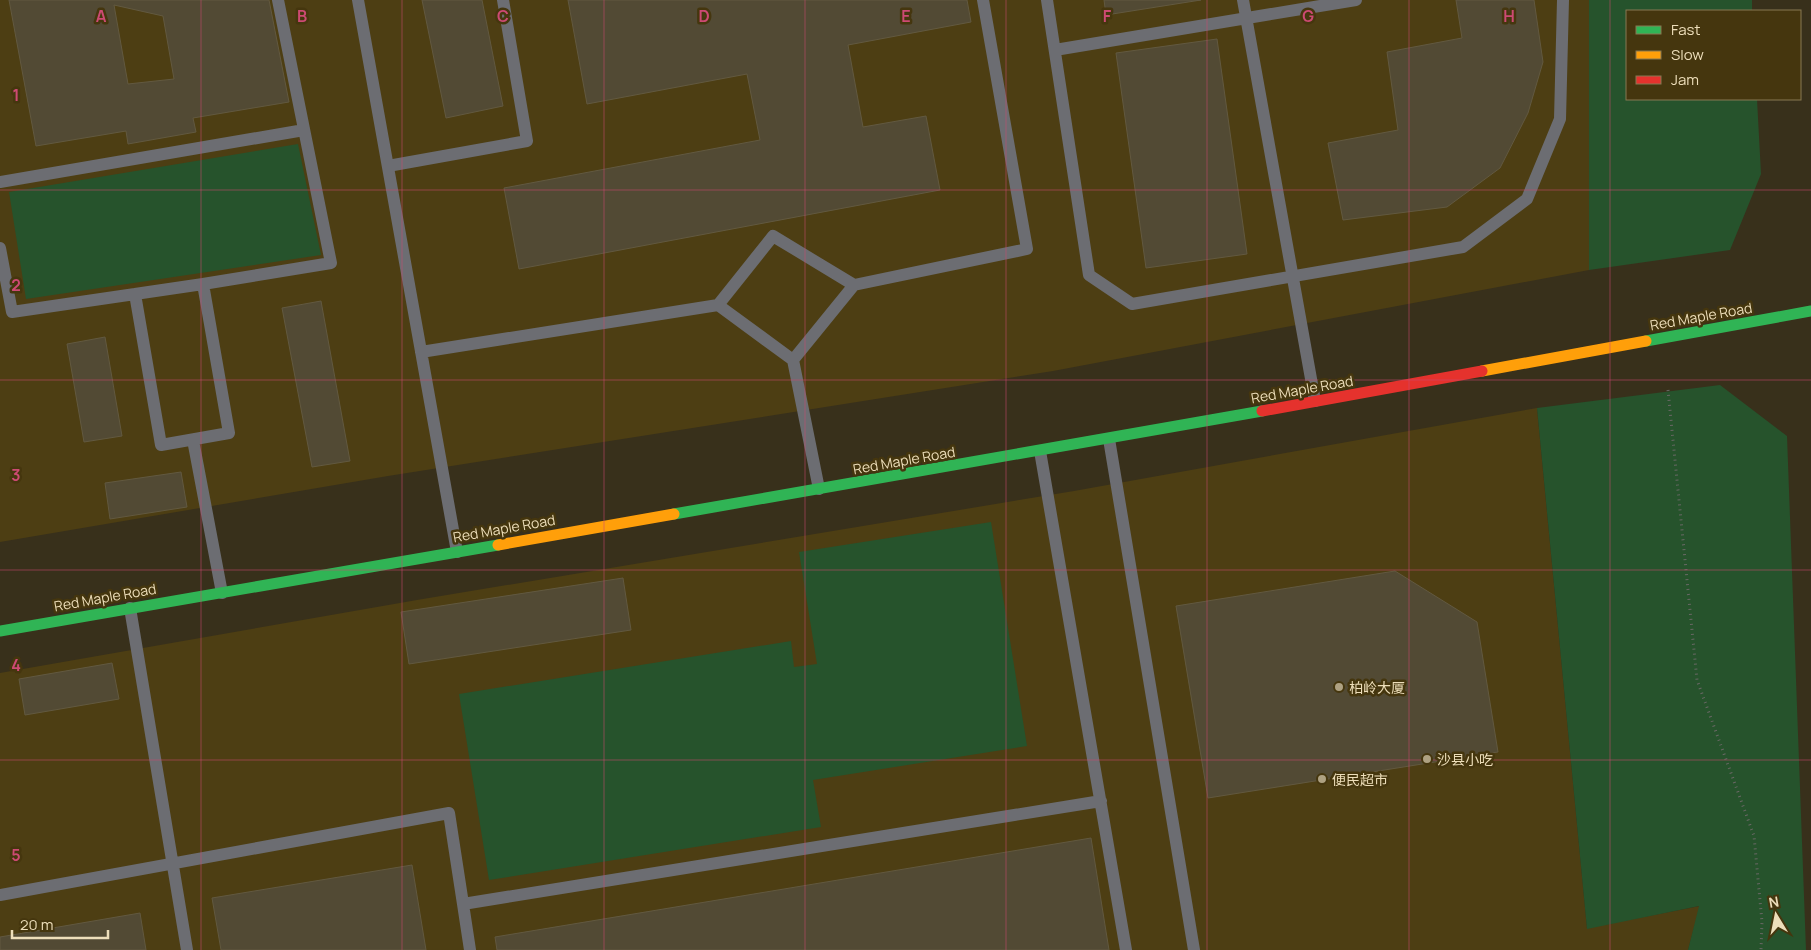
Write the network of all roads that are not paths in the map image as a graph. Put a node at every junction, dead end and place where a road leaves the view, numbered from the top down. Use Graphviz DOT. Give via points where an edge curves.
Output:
graph roads {
  1 [pos="278,0"];
  2 [pos="358,0"];
  3 [pos="502,0"];
  4 [pos="983,0"];
  5 [pos="1047,0"];
  6 [pos="1243,0"];
  7 [pos="1356,0"];
  8 [pos="1563,0"];
  9 [pos="1246,18"];
  10 [pos="1055,50"];
  11 [pos="304,130"];
  12 [pos="388,166"];
  13 [pos="0,182"];
  14 [pos="0,248"];
  15 [pos="1291,276"];
  16 [pos="202,284"];
  17 [pos="854,285"];
  18 [pos="135,294"];
  19 [pos="718,305"];
  20 [pos="1811,311"];
  21 [pos="421,352"];
  22 [pos="793,360"];
  23 [pos="1315,402"];
  24 [pos="1109,439"];
  25 [pos="193,440"];
  26 [pos="1040,451"];
  27 [pos="820,489"];
  28 [pos="457,552"];
  29 [pos="222,593"];
  30 [pos="130,608"];
  31 [pos="0,631"];
  32 [pos="1101,801"];
  33 [pos="172,862"];
  34 [pos="0,895"];
  35 [pos="463,904"];
  36 [pos="188,950"];
  37 [pos="470,950"];
  38 [pos="1126,950"];
  39 [pos="1194,950"];
  1 -- 11 [label="lane"];
  2 -- 12 [label="lane"];
  3 -- 12 [label="lane" via="527,141"];
  4 -- 17 [label="lane" via="1027,249"];
  5 -- 10 [label="lane"];
  6 -- 9 [label="lane"];
  7 -- 9 [label="lane"];
  8 -- 15 [label="lane" via="1560,119 1527,199 1463,247"];
  9 -- 10 [label="lane"];
  9 -- 15 [label="lane"];
  10 -- 15 [label="lane" via="1089,276 1132,304"];
  11 -- 13 [label="lane"];
  11 -- 16 [label="lane" via="331,263"];
  12 -- 21 [label="lane"];
  14 -- 18 [label="lane" via="12,312"];
  15 -- 23 [label="lane"];
  16 -- 18 [label="lane"];
  16 -- 25 [label="lane" via="229,433"];
  17 -- 19 [label="lane" via="773,236"];
  17 -- 22 [label="lane"];
  18 -- 25 [label="lane" via="162,445"];
  19 -- 21 [label="lane"];
  19 -- 22 [label="lane"];
  20 -- 23 [label="street, Red Maple Road"];
  21 -- 28 [label="lane"];
  22 -- 27 [label="lane"];
  23 -- 24 [label="street, Red Maple Road"];
  24 -- 26 [label="street, Red Maple Road"];
  24 -- 39 [label="lane"];
  25 -- 29 [label="lane"];
  26 -- 27 [label="street, Red Maple Road"];
  26 -- 32 [label="lane"];
  27 -- 28 [label="street, Red Maple Road"];
  28 -- 29 [label="street, Red Maple Road"];
  29 -- 30 [label="street, Red Maple Road"];
  30 -- 31 [label="street, Red Maple Road"];
  30 -- 33 [label="lane"];
  32 -- 35 [label="lane"];
  32 -- 38 [label="lane"];
  33 -- 34 [label="lane"];
  33 -- 35 [label="lane" via="449,813"];
  33 -- 36 [label="lane"];
  35 -- 37 [label="lane"];
}
